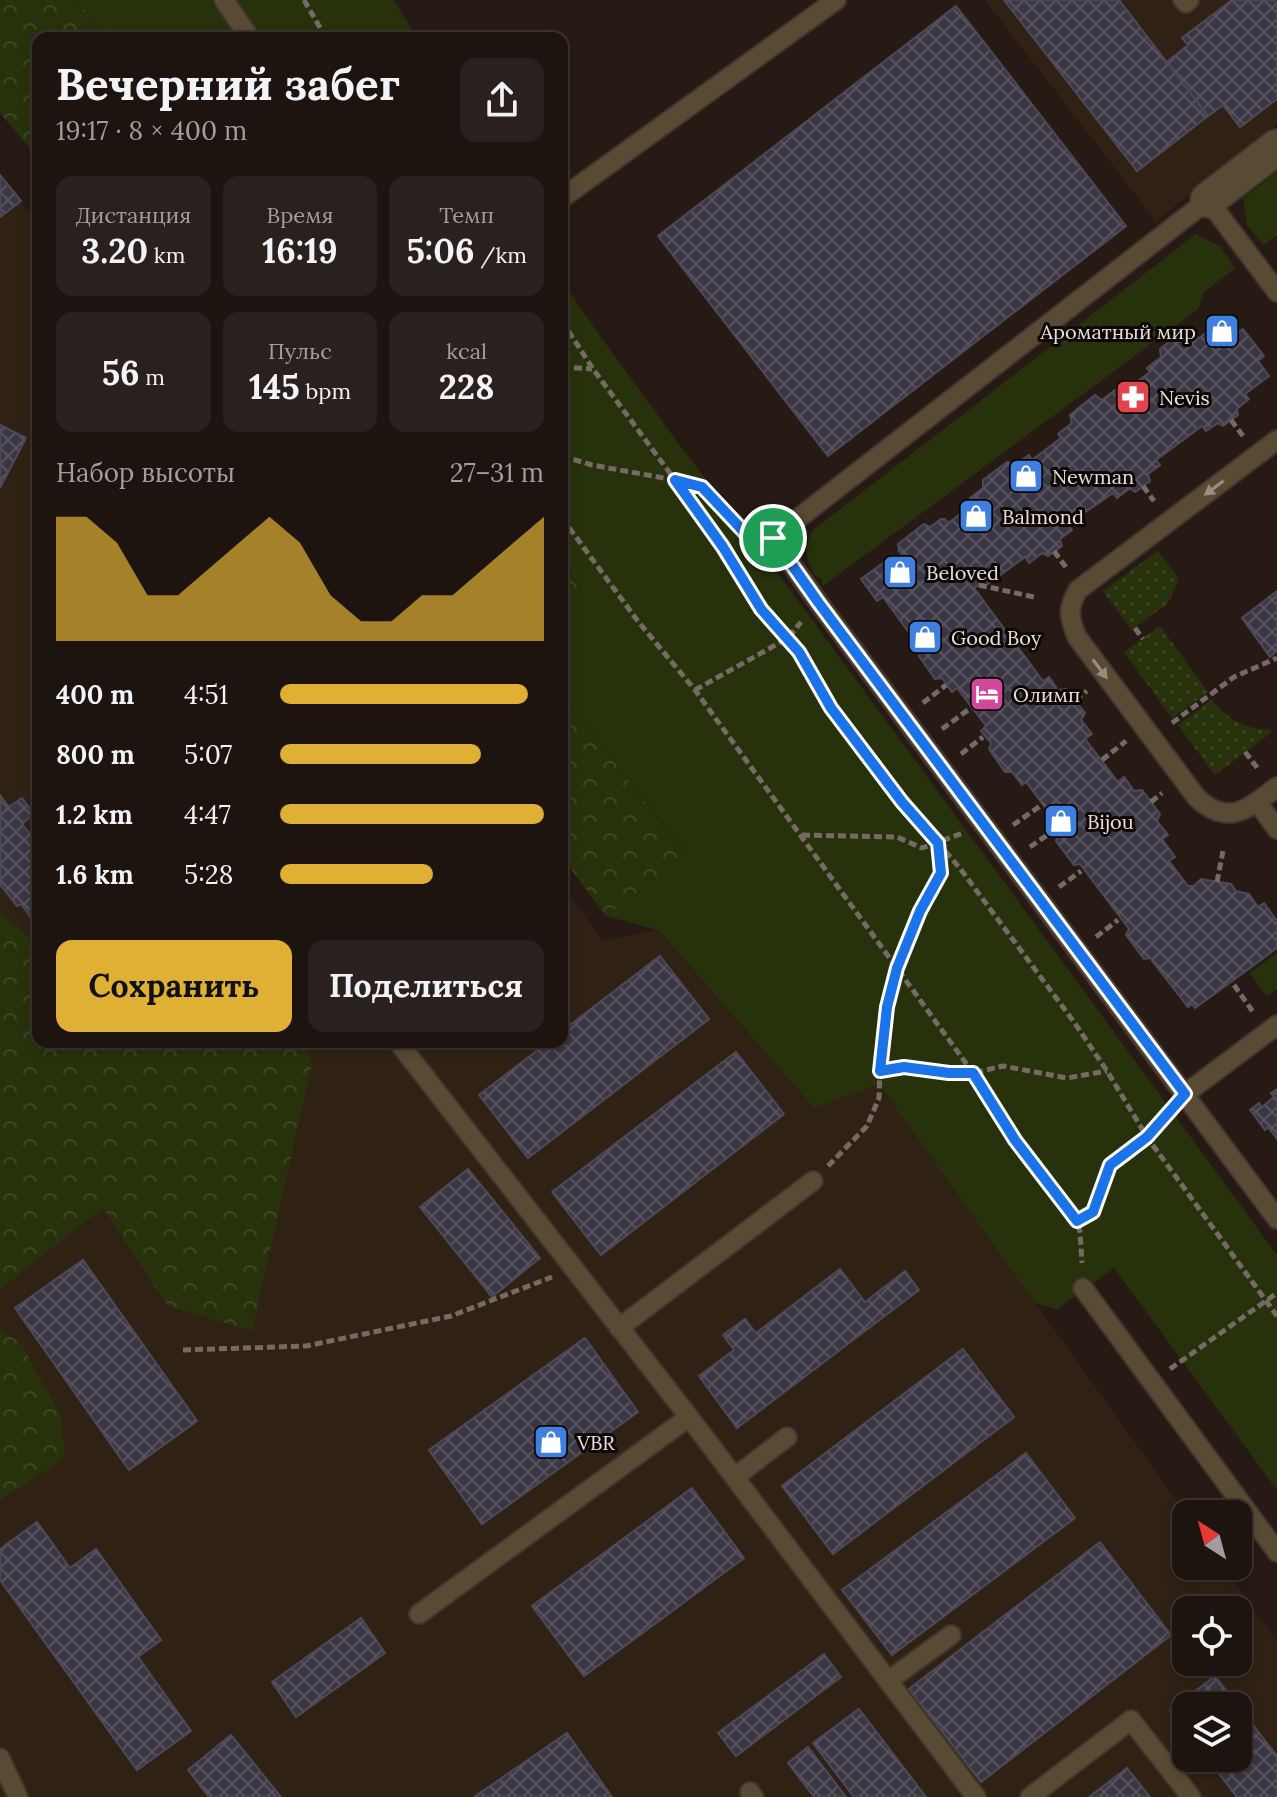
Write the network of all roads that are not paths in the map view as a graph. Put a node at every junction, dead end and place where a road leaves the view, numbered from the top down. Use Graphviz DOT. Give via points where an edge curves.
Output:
graph roads {
  1 [pos="224,0"];
  2 [pos="836,0"];
  3 [pos="1183,0"];
  4 [pos="1189,0"];
  5 [pos="246,32"];
  6 [pos="1277,147"];
  7 [pos="568,194"];
  8 [pos="1208,200"];
  9 [pos="1277,292"];
  10 [pos="1277,441"];
  11 [pos="1277,787"];
  12 [pos="1257,802"];
  13 [pos="1277,829"];
  14 [pos="1277,1025"];
  15 [pos="403,1048"];
  16 [pos="1185,1094"];
  17 [pos="813,1181"];
  18 [pos="1277,1219"];
  19 [pos="1083,1288"];
  20 [pos="619,1328"];
  21 [pos="689,1417"];
  22 [pos="787,1437"];
  23 [pos="735,1477"];
  24 [pos="1277,1552"];
  25 [pos="419,1614"];
  26 [pos="951,1635"];
  27 [pos="888,1681"];
  28 [pos="0,1758"];
  29 [pos="18,1797"];
  30 [pos="976,1797"];
  31 [pos="1030,1797"];
  32 [pos="1191,1797"];
  1 -- 5 [label="lane"];
  2 -- 7 [label="lane"];
  3 -- 4 [label="lane"];
  6 -- 8 [label="street"];
  8 -- 9 [label="lane"];
  8 -- 16 [label="lane" via="773,538"];
  10 -- 12 [label="lane, one-way" via="1078,590 1070,603 1077,637 1197,798 1223,814"];
  11 -- 12 [label="lane"];
  12 -- 13 [label="lane"];
  14 -- 16 [label="lane"];
  15 -- 20 [label="lane"];
  16 -- 18 [label="lane"];
  17 -- 20 [label="lane"];
  19 -- 24 [label="lane"];
  20 -- 21 [label="lane"];
  21 -- 23 [label="lane"];
  21 -- 25 [label="lane"];
  22 -- 23 [label="lane"];
  23 -- 27 [label="lane"];
  26 -- 27 [label="lane"];
  27 -- 30 [label="lane"];
  28 -- 29 [label="lane"];
  31 -- 32 [label="lane" via="1131,1720"];
}
